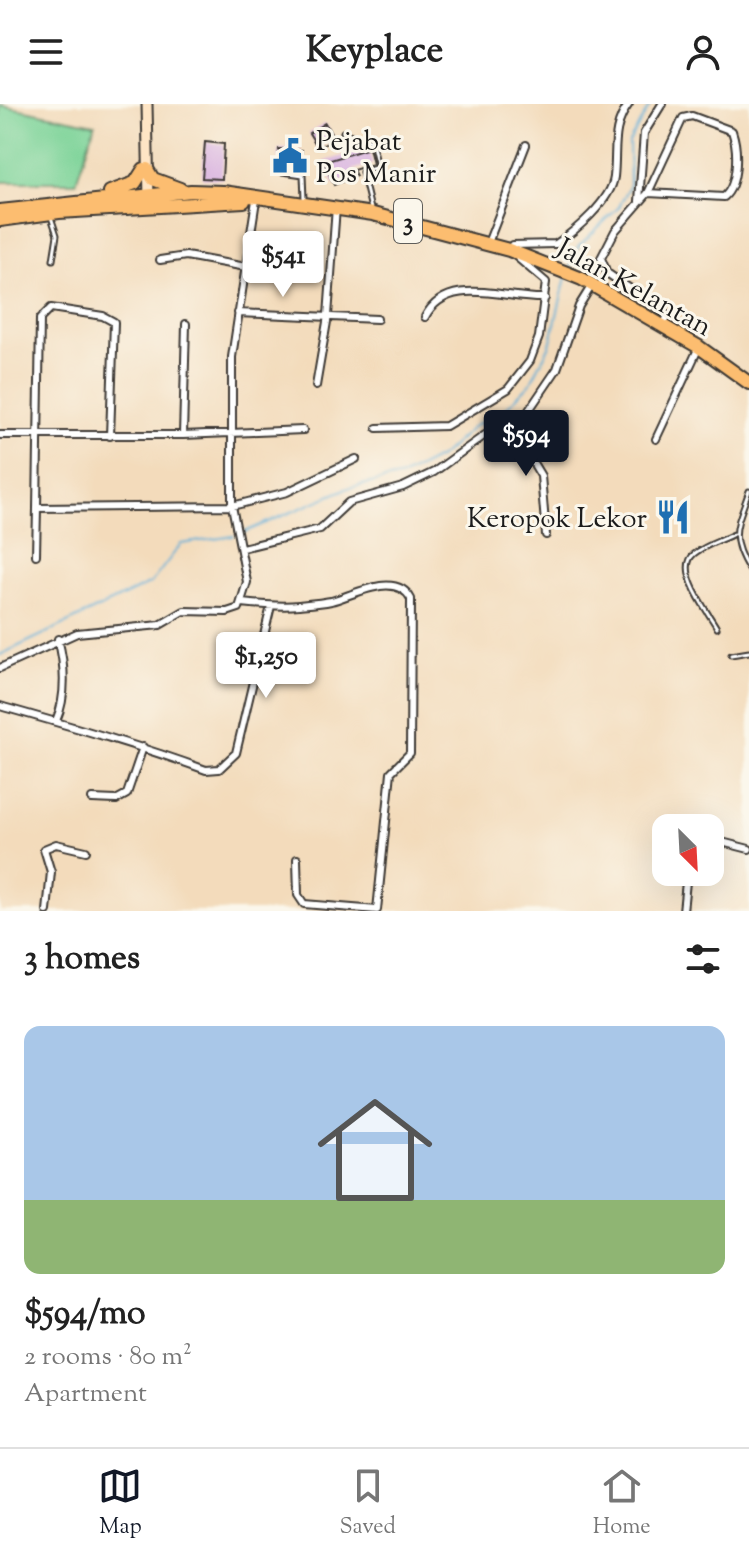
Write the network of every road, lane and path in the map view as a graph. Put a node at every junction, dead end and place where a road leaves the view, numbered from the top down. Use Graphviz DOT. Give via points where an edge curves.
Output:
graph roads {
  1 [pos="147,104"];
  2 [pos="629,104"];
  3 [pos="662,104"];
  4 [pos="343,132"];
  5 [pos="526,145"];
  6 [pos="146,168"];
  7 [pos="276,171"];
  8 [pos="191,191"];
  9 [pos="648,193"];
  10 [pos="146,200"];
  11 [pos="256,200"];
  12 [pos="60,203"];
  13 [pos="303,203"];
  14 [pos="637,204"];
  15 [pos="336,207"];
  16 [pos="0,211"];
  17 [pos="50,213"];
  18 [pos="373,214"];
  19 [pos="0,220"];
  20 [pos="488,243"];
  21 [pos="510,250"];
  22 [pos="53,260"];
  23 [pos="160,260"];
  24 [pos="246,267"];
  25 [pos="587,282"];
  26 [pos="545,298"];
  27 [pos="238,313"];
  28 [pos="328,316"];
  29 [pos="425,317"];
  30 [pos="377,319"];
  31 [pos="186,324"];
  32 [pos="664,325"];
  33 [pos="699,347"];
  34 [pos="749,383"];
  35 [pos="316,386"];
  36 [pos="523,419"];
  37 [pos="377,428"];
  38 [pos="303,430"];
  39 [pos="231,433"];
  40 [pos="0,435"];
  41 [pos="36,435"];
  42 [pos="183,435"];
  43 [pos="110,436"];
  44 [pos="656,439"];
  45 [pos="356,459"];
  46 [pos="749,491"];
  47 [pos="232,506"];
  48 [pos="37,508"];
  49 [pos="734,534"];
  50 [pos="546,535"];
  51 [pos="242,544"];
  52 [pos="36,555"];
  53 [pos="749,570"];
  54 [pos="243,600"];
  55 [pos="271,606"];
  56 [pos="717,628"];
  57 [pos="58,639"];
  58 [pos="749,652"];
  59 [pos="731,655"];
  60 [pos="0,668"];
  61 [pos="0,706"];
  62 [pos="56,721"];
  63 [pos="143,747"];
  64 [pos="92,799"];
  65 [pos="724,843"];
  66 [pos="749,849"];
  67 [pos="86,851"];
  68 [pos="297,859"];
  69 [pos="685,886"];
  70 [pos="47,911"];
  71 [pos="378,911"];
  72 [pos="683,911"];
  1 -- 6 [label="main road"];
  2 -- 21 [label="street" via="615,128 614,180 602,200 556,244 512,245"];
  3 -- 14 [label="street" via="644,133"];
  4 -- 18 [label="lane" via="372,142 378,167 362,172"];
  5 -- 20 [label="street"];
  6 -- 8 [label="highway" via="157,182"];
  6 -- 10 [label="main road"];
  6 -- 12 [label="highway" via="129,187"];
  7 -- 13 [label="lane" via="303,175"];
  8 -- 10 [label="highway, Jalan Kelantan / 3"];
  8 -- 11 [label="highway, Jalan Kelantan / 3"];
  9 -- 9 [label="street" via="724,197 732,187 732,131 692,116 683,118"];
  9 -- 14 [label="street"];
  10 -- 11 [label="highway, Jalan Kelantan / 3"];
  10 -- 12 [label="highway, Jalan Kelantan / 3"];
  10 -- 17 [label="highway, Jalan Kelantan / 3"];
  11 -- 13 [label="highway, Jalan Kelantan / 3"];
  11 -- 24 [label="street"];
  12 -- 16 [label="highway, Jalan Kelantan / 3"];
  13 -- 15 [label="highway, Jalan Kelantan / 3"];
  14 -- 32 [label="street" via="615,231 602,267 664,312"];
  15 -- 18 [label="highway, Jalan Kelantan / 3"];
  15 -- 28 [label="street"];
  17 -- 19 [label="highway, Jalan Kelantan / 3"];
  17 -- 22 [label="lane" via="57,235"];
  18 -- 20 [label="highway, Jalan Kelantan / 3"];
  20 -- 21 [label="highway, Jalan Kelantan / 3"];
  21 -- 25 [label="highway, Jalan Kelantan / 3"];
  21 -- 26 [label="street" via="517,261 543,276"];
  23 -- 24 [label="street" via="186,256"];
  24 -- 27 [label="street"];
  25 -- 32 [label="highway, Jalan Kelantan / 3"];
  25 -- 36 [label="street" via="557,369"];
  26 -- 29 [label="street" via="462,290 431,304"];
  26 -- 37 [label="street" via="530,361 496,399 446,426"];
  27 -- 28 [label="street"];
  27 -- 39 [label="street"];
  28 -- 30 [label="street"];
  28 -- 35 [label="street"];
  31 -- 42 [label="street"];
  32 -- 33 [label="highway, Jalan Kelantan / 3"];
  33 -- 34 [label="highway, Jalan Kelantan / 3"];
  33 -- 44 [label="street"];
  36 -- 50 [label="street" via="532,461 541,476"];
  36 -- 51 [label="street" via="485,435 403,487 349,502 320,529"];
  38 -- 39 [label="street"];
  39 -- 42 [label="street"];
  39 -- 47 [label="street"];
  40 -- 41 [label="street"];
  41 -- 43 [label="street"];
  41 -- 43 [label="street" via="40,319 51,308 114,322"];
  41 -- 48 [label="street"];
  42 -- 43 [label="street"];
  45 -- 47 [label="street" via="287,492"];
  46 -- 49 [label="lane"];
  47 -- 48 [label="street"];
  47 -- 51 [label="street"];
  48 -- 52 [label="street"];
  49 -- 53 [label="lane"];
  49 -- 56 [label="lane" via="698,551 688,562 687,573"];
  51 -- 54 [label="street" via="247,582"];
  54 -- 55 [label="street"];
  54 -- 57 [label="street" via="227,612 179,612 160,625 93,630"];
  55 -- 63 [label="street" via="250,705 228,764 206,770"];
  55 -- 71 [label="street" via="331,601 358,589 394,586 411,599 410,753 391,772"];
  57 -- 60 [label="street"];
  57 -- 62 [label="street" via="64,661 63,702"];
  58 -- 59 [label="lane"];
  61 -- 62 [label="street"];
  62 -- 63 [label="street"];
  63 -- 64 [label="street" via="127,794 116,800"];
  65 -- 66 [label="street"];
  67 -- 70 [label="street" via="56,844 44,849 51,872"];
  68 -- 71 [label="street" via="298,895 304,904"];
  69 -- 72 [label="street"];
}
